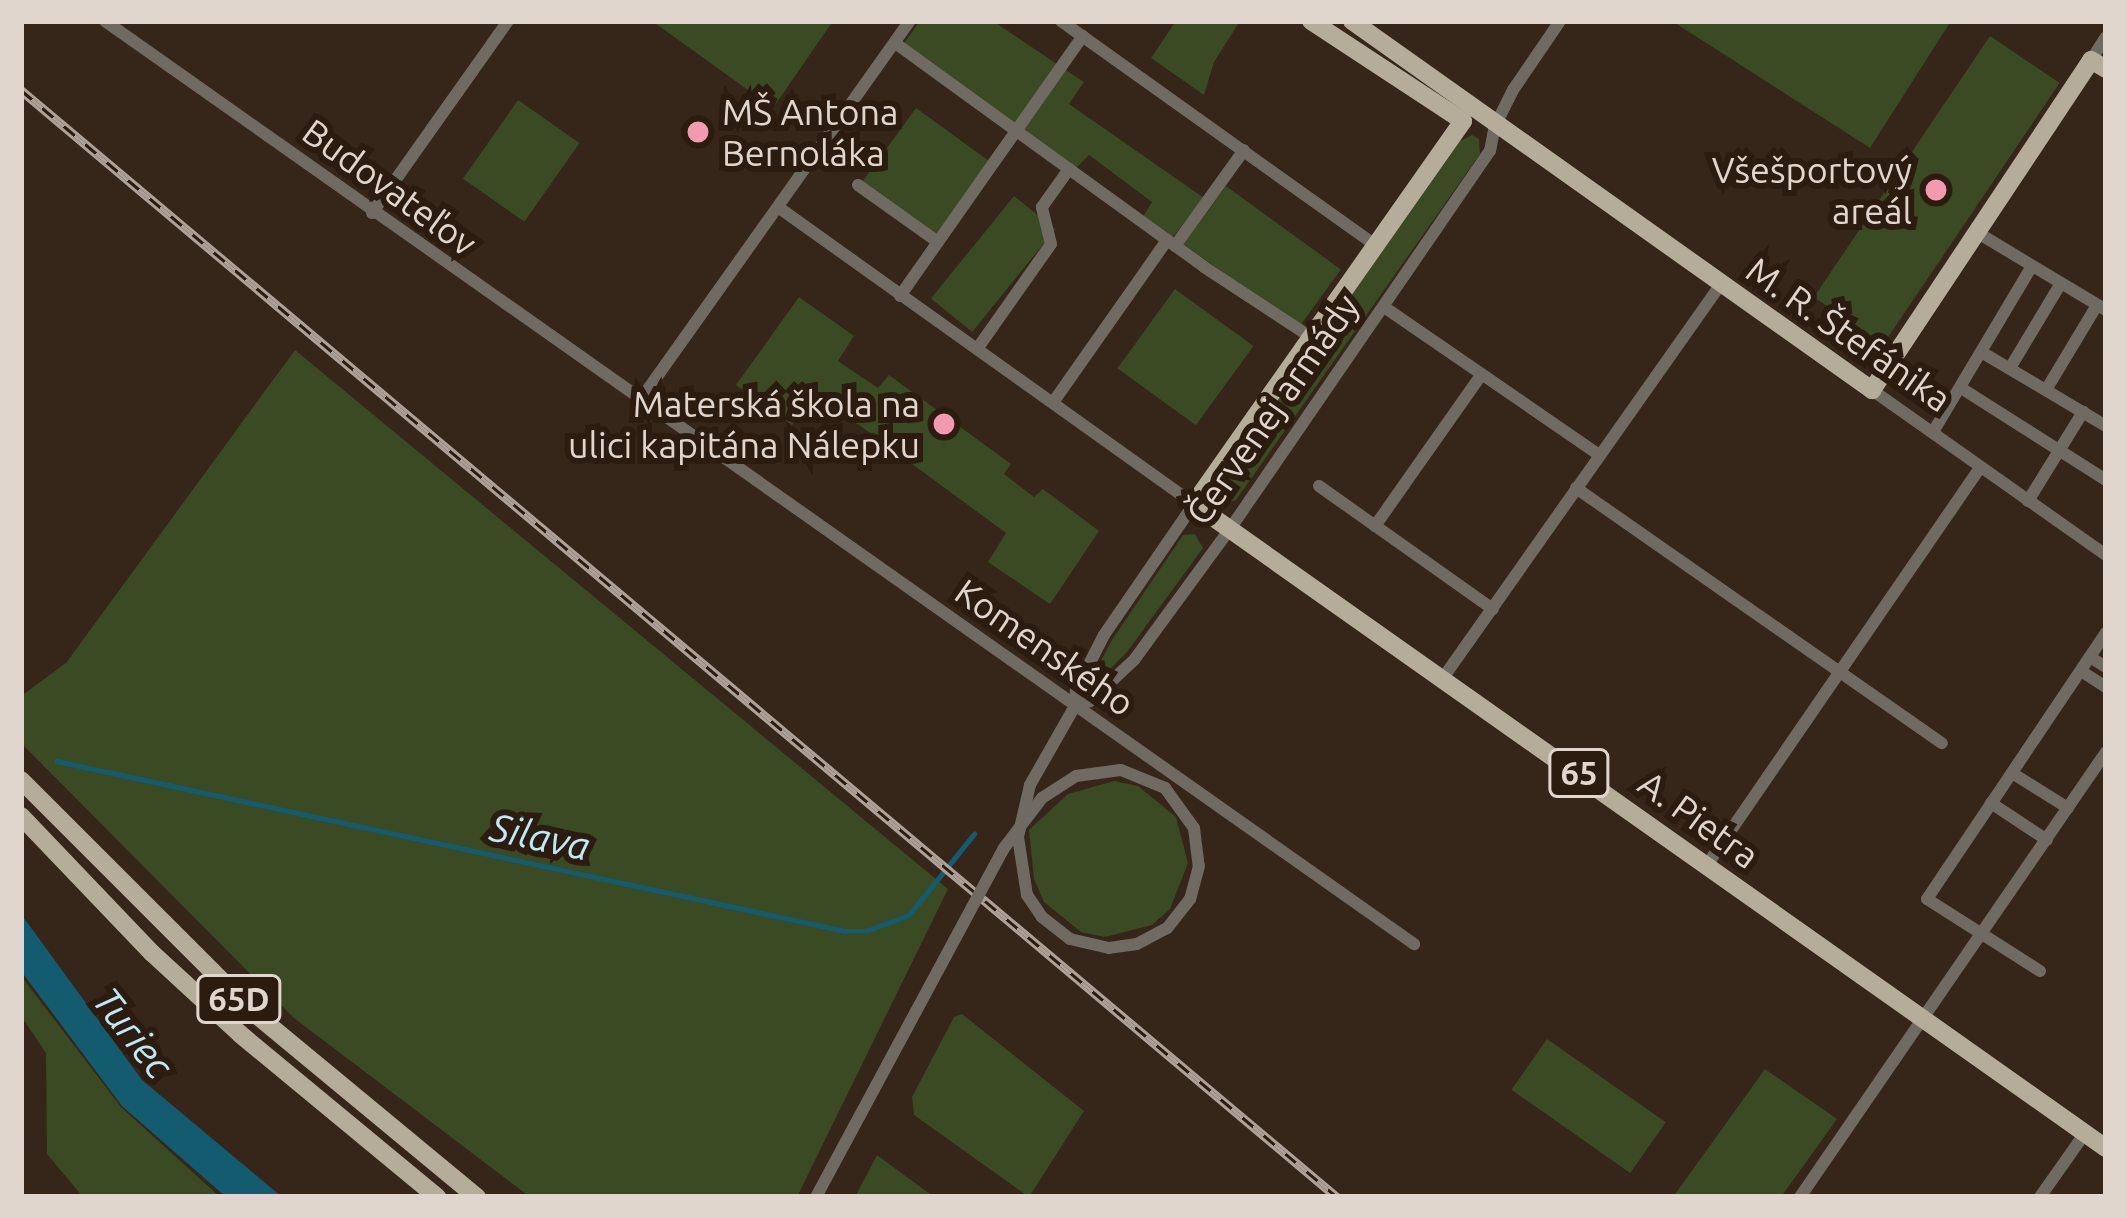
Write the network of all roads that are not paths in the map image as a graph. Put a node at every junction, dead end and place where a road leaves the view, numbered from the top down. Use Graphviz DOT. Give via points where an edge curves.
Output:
graph roads {
  1 [pos="105,21"];
  2 [pos="507,21"];
  3 [pos="1061,21"];
  4 [pos="1311,21"];
  5 [pos="1352,21"];
  6 [pos="1560,21"];
  7 [pos="907,22"];
  8 [pos="1083,36"];
  9 [pos="2106,37"];
  10 [pos="895,43"];
  11 [pos="2098,64"];
  12 [pos="1462,121"];
  13 [pos="1495,126"];
  14 [pos="1015,130"];
  15 [pos="1244,150"];
  16 [pos="1069,170"];
  17 [pos="858,185"];
  18 [pos="778,207"];
  19 [pos="372,213"];
  20 [pos="1978,232"];
  21 [pos="938,242"];
  22 [pos="1171,243"];
  23 [pos="1376,246"];
  24 [pos="2032,266"];
  25 [pos="1720,284"];
  26 [pos="2061,284"];
  27 [pos="901,296"];
  28 [pos="1384,307"];
  29 [pos="2102,307"];
  30 [pos="1312,338"];
  31 [pos="977,349"];
  32 [pos="1983,353"];
  33 [pos="2010,368"];
  34 [pos="1480,374"];
  35 [pos="1960,388"];
  36 [pos="1872,390"];
  37 [pos="2046,390"];
  38 [pos="641,400"];
  39 [pos="1054,401"];
  40 [pos="2083,412"];
  41 [pos="2106,426"];
  42 [pos="1933,432"];
  43 [pos="2059,452"];
  44 [pos="1599,455"];
  45 [pos="1981,467"];
  46 [pos="2106,481"];
  47 [pos="1318,486"];
  48 [pos="1576,488"];
  49 [pos="2028,501"];
  50 [pos="1194,504"];
  51 [pos="1375,526"];
  52 [pos="1230,529"];
  53 [pos="2106,555"];
  54 [pos="1492,609"];
  55 [pos="2106,633"];
  56 [pos="2090,657"];
  57 [pos="2106,667"];
  58 [pos="2080,671"];
  59 [pos="1838,673"];
  60 [pos="1443,678"];
  61 [pos="2106,687"];
  62 [pos="1075,706"];
  63 [pos="1942,742"];
  64 [pos="2106,752"];
  65 [pos="2012,773"];
  66 [pos="21,780"];
  67 [pos="1991,803"];
  68 [pos="2068,808"];
  69 [pos="21,816"];
  70 [pos="2047,839"];
  71 [pos="1707,865"];
  72 [pos="1984,936"];
  73 [pos="1414,944"];
  74 [pos="2040,971"];
  75 [pos="1926,1020"];
  76 [pos="2085,1133"];
  77 [pos="2106,1148"];
  78 [pos="437,1197"];
  79 [pos="477,1197"];
  80 [pos="816,1197"];
  81 [pos="1800,1197"];
  82 [pos="2041,1197"];
  1 -- 19 [label="street, Budovateľov"];
  2 -- 19 [label="street"];
  3 -- 8 [label="street"];
  4 -- 12 [label="main road"];
  5 -- 13 [label="main road, M. R. Štefánika"];
  6 -- 13 [label="street, Červenej armády"];
  7 -- 10 [label="street"];
  8 -- 14 [label="street"];
  8 -- 15 [label="street"];
  9 -- 11 [label="street"];
  10 -- 14 [label="street"];
  10 -- 18 [label="street"];
  11 -- 20 [label="main road"];
  12 -- 13 [label="main road"];
  12 -- 23 [label="main road, Červenej armády"];
  13 -- 25 [label="main road, M. R. Štefánika"];
  13 -- 28 [label="street, Červenej armády" via="1490,152"];
  14 -- 16 [label="street"];
  14 -- 21 [label="street"];
  15 -- 22 [label="street"];
  15 -- 23 [label="street"];
  16 -- 22 [label="street"];
  16 -- 31 [label="street" via="1042,207 1051,244"];
  17 -- 21 [label="street"];
  18 -- 27 [label="street"];
  18 -- 38 [label="street"];
  19 -- 38 [label="street, Budovateľov"];
  20 -- 24 [label="street"];
  20 -- 36 [label="main road"];
  21 -- 27 [label="street"];
  22 -- 30 [label="street"];
  22 -- 39 [label="street"];
  23 -- 30 [label="main road, Červenej armády"];
  24 -- 26 [label="street"];
  24 -- 32 [label="street"];
  25 -- 36 [label="main road, M. R. Štefánika"];
  25 -- 44 [label="street"];
  26 -- 29 [label="street"];
  26 -- 33 [label="street"];
  27 -- 31 [label="street"];
  28 -- 34 [label="street"];
  28 -- 52 [label="street, Červenej armády"];
  29 -- 37 [label="street"];
  30 -- 50 [label="main road, Červenej armády"];
  31 -- 39 [label="street"];
  32 -- 33 [label="street"];
  32 -- 35 [label="street"];
  33 -- 37 [label="street"];
  34 -- 44 [label="street"];
  34 -- 51 [label="street"];
  35 -- 42 [label="street"];
  35 -- 43 [label="street"];
  36 -- 42 [label="street, M. R. Štefánika"];
  37 -- 40 [label="street"];
  38 -- 62 [label="street, Komenského"];
  39 -- 50 [label="street"];
  40 -- 41 [label="street"];
  40 -- 43 [label="street"];
  42 -- 45 [label="street, M. R. Štefánika"];
  43 -- 46 [label="street"];
  43 -- 49 [label="street"];
  44 -- 48 [label="street"];
  45 -- 49 [label="street, M. R. Štefánika"];
  45 -- 59 [label="street"];
  47 -- 51 [label="street"];
  48 -- 54 [label="street"];
  48 -- 59 [label="street"];
  49 -- 53 [label="street, M. R. Štefánika"];
  50 -- 52 [label="main road, A. Pietra / 65"];
  50 -- 62 [label="street, Červenej armády" via="1104,635"];
  51 -- 54 [label="street"];
  52 -- 60 [label="main road, A. Pietra / 65"];
  52 -- 62 [label="street, Červenej armády" via="1134,660"];
  54 -- 60 [label="street"];
  55 -- 56 [label="street"];
  56 -- 57 [label="street"];
  56 -- 58 [label="street"];
  58 -- 61 [label="street"];
  58 -- 65 [label="street"];
  59 -- 63 [label="street"];
  59 -- 71 [label="street"];
  60 -- 71 [label="main road, A. Pietra / 65"];
  62 -- 73 [label="street, Komenského"];
  62 -- 80 [label="street, Červenej armády, bridge" via="1023,802 1018,851 1028,896 1070,939 1109,948 1167,928 1190,899 1199,866 1194,828 1165,788 1121,770 1076,776 1042,798 996,863"];
  64 -- 68 [label="street"];
  65 -- 67 [label="street"];
  65 -- 68 [label="street"];
  66 -- 79 [label="main road, 65D" via="254,1012"];
  67 -- 70 [label="street"];
  67 -- 72 [label="street" via="1927,898"];
  68 -- 70 [label="street"];
  69 -- 78 [label="main road, 65D" via="240,1034"];
  70 -- 72 [label="street"];
  71 -- 75 [label="main road, A. Pietra / 65"];
  72 -- 74 [label="street"];
  72 -- 75 [label="street"];
  75 -- 76 [label="main road, A. Pietra / 65"];
  75 -- 81 [label="street"];
  76 -- 77 [label="main road, A. Pietra / 65"];
  76 -- 82 [label="street"];
}
